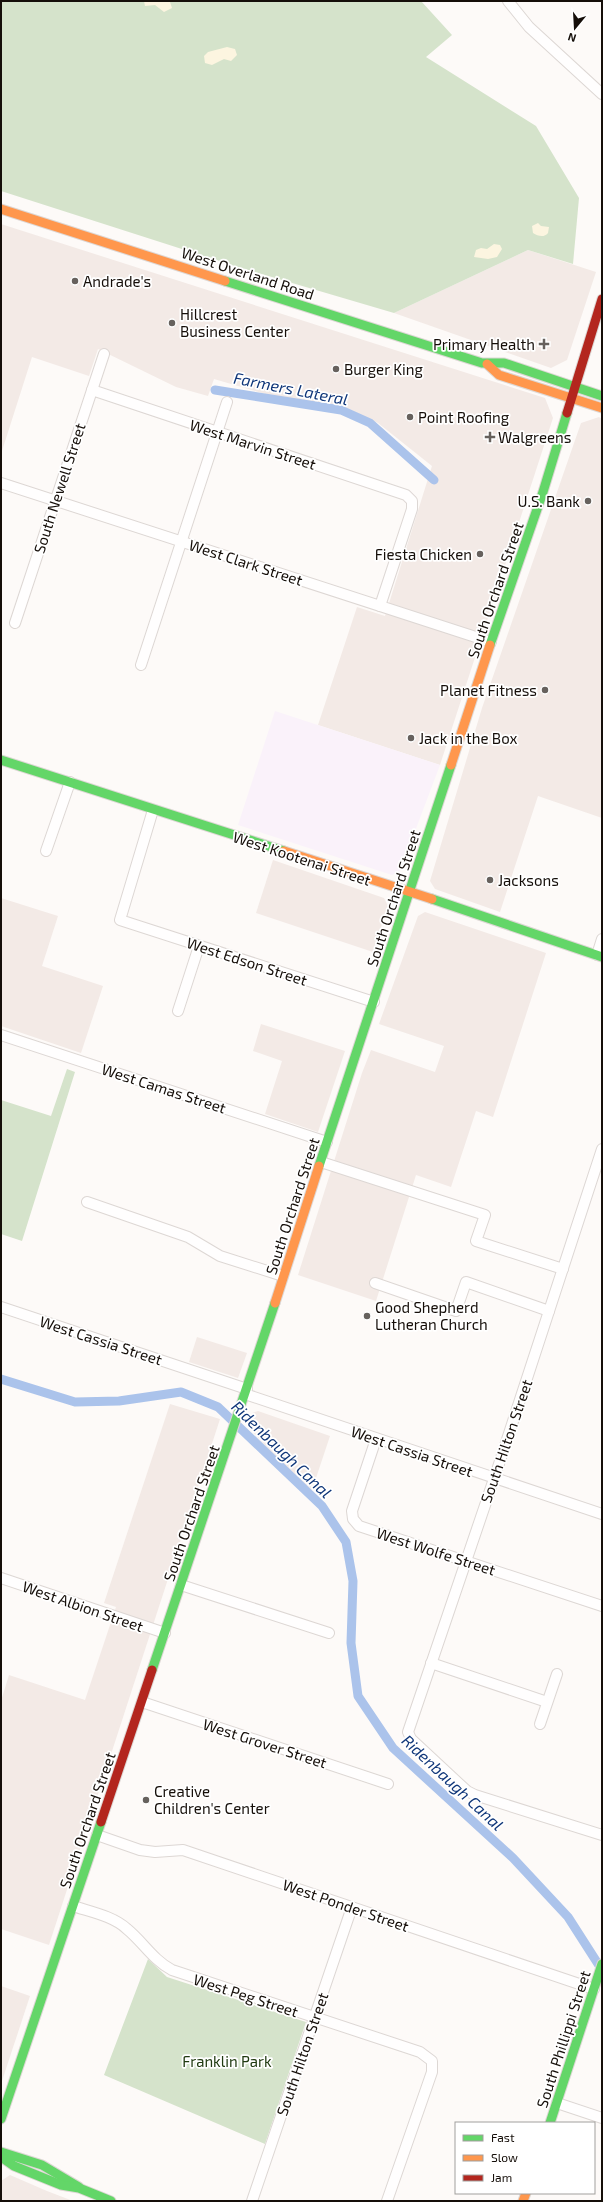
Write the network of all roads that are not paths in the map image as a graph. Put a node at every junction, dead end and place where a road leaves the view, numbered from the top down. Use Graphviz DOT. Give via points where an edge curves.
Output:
graph roads {
  1 [pos="508,1"];
  2 [pos="602,94"];
  3 [pos="1,209"];
  4 [pos="602,299"];
  5 [pos="104,354"];
  6 [pos="487,364"];
  7 [pos="576,387"];
  8 [pos="92,390"];
  9 [pos="602,396"];
  10 [pos="573,399"];
  11 [pos="227,402"];
  12 [pos="602,408"];
  13 [pos="217,432"];
  14 [pos="1,483"];
  15 [pos="55,501"];
  16 [pos="181,541"];
  17 [pos="380,606"];
  18 [pos="15,623"];
  19 [pos="491,642"];
  20 [pos="141,665"];
  21 [pos="1,760"];
  22 [pos="70,782"];
  23 [pos="153,810"];
  24 [pos="46,851"];
  25 [pos="410,892"];
  26 [pos="602,939"];
  27 [pos="199,946"];
  28 [pos="599,956"];
  29 [pos="374,1002"];
  30 [pos="178,1011"];
  31 [pos="1,1034"];
  32 [pos="327,1142"];
  33 [pos="602,1149"];
  34 [pos="320,1162"];
  35 [pos="87,1202"];
  36 [pos="563,1269"];
  37 [pos="283,1276"];
  38 [pos="375,1283"];
  39 [pos="1,1307"];
  40 [pos="549,1310"];
  41 [pos="246,1392"];
  42 [pos="376,1439"];
  43 [pos="492,1479"];
  44 [pos="602,1514"];
  45 [pos="465,1561"];
  46 [pos="1,1578"];
  47 [pos="181,1585"];
  48 [pos="602,1606"];
  49 [pos="165,1633"];
  50 [pos="329,1633"];
  51 [pos="431,1663"];
  52 [pos="557,1674"];
  53 [pos="142,1702"];
  54 [pos="547,1702"];
  55 [pos="540,1724"];
  56 [pos="388,1784"];
  57 [pos="97,1835"];
  58 [pos="602,1835"];
  59 [pos="73,1906"];
  60 [pos="352,1907"];
  61 [pos="602,1964"];
  62 [pos="594,1989"];
  63 [pos="315,2018"];
  64 [pos="557,2103"];
  65 [pos="602,2118"];
  66 [pos="1,2119"];
  67 [pos="550,2122"];
  68 [pos="1,2152"];
  69 [pos="1,2157"];
  70 [pos="79,2188"];
  71 [pos="111,2201"];
  72 [pos="252,2201"];
  73 [pos="387,2201"];
  1 -- 2 [label="street" via="529,27"];
  3 -- 6 [label="main road, West Overland Road"];
  4 -- 7 [label="main road, South Orchard Street"];
  5 -- 8 [label="street, South Newell Street"];
  6 -- 7 [label="main road, West Overland Road" via="504,363"];
  6 -- 10 [label="main road, West Overland Road" via="499,375"];
  7 -- 9 [label="main road, West Overland Road"];
  7 -- 10 [label="main road, South Orchard Street"];
  8 -- 13 [label="street, West Marvin Street"];
  8 -- 15 [label="street, South Newell Street"];
  10 -- 12 [label="main road, West Overland Road"];
  10 -- 19 [label="main road, South Orchard Street"];
  11 -- 13 [label="street"];
  13 -- 16 [label="street"];
  13 -- 17 [label="street, West Marvin Street" via="406,495 412,501 412,510"];
  14 -- 15 [label="street, West Clark Street"];
  15 -- 16 [label="street, West Clark Street"];
  15 -- 18 [label="street, South Newell Street"];
  16 -- 17 [label="street, West Clark Street"];
  16 -- 20 [label="street"];
  17 -- 19 [label="street, West Clark Street"];
  19 -- 25 [label="main road, South Orchard Street"];
  21 -- 22 [label="main road, West Kootenai Street"];
  22 -- 23 [label="main road, West Kootenai Street"];
  22 -- 24 [label="street"];
  23 -- 25 [label="main road, West Kootenai Street"];
  23 -- 27 [label="street, West Edson Street" via="120,920"];
  25 -- 28 [label="main road, West Kootenai Street"];
  25 -- 29 [label="main road, South Orchard Street"];
  26 -- 28 [label="street"];
  27 -- 29 [label="street, West Edson Street"];
  27 -- 30 [label="street"];
  29 -- 32 [label="main road, South Orchard Street"];
  31 -- 32 [label="street, West Camas Street"];
  32 -- 34 [label="main road, South Orchard Street"];
  33 -- 36 [label="street, South Hilton Street"];
  34 -- 36 [label="street" via="485,1215 476,1241"];
  34 -- 37 [label="main road, South Orchard Street"];
  35 -- 37 [label="street" via="188,1237 220,1256"];
  36 -- 40 [label="street, South Hilton Street"];
  37 -- 41 [label="main road, South Orchard Street"];
  38 -- 40 [label="street" via="456,1311 466,1282"];
  39 -- 41 [label="street, West Cassia Street"];
  40 -- 43 [label="street, South Hilton Street"];
  41 -- 42 [label="street, West Cassia Street"];
  41 -- 47 [label="main road, South Orchard Street"];
  42 -- 43 [label="street, West Cassia Street"];
  42 -- 45 [label="street, West Wolfe Street" via="352,1511 353,1519 359,1526"];
  43 -- 44 [label="street, West Cassia Street"];
  43 -- 45 [label="street, South Hilton Street"];
  45 -- 48 [label="street, West Wolfe Street"];
  45 -- 51 [label="street, South Hilton Street"];
  46 -- 49 [label="street, West Albion Street"];
  47 -- 49 [label="main road, South Orchard Street"];
  47 -- 50 [label="street"];
  49 -- 53 [label="main road, South Orchard Street"];
  51 -- 54 [label="street"];
  51 -- 58 [label="street, South Hilton Street" via="408,1732 412,1739 467,1791"];
  52 -- 54 [label="street"];
  53 -- 56 [label="street, West Grover Street"];
  53 -- 57 [label="main road, South Orchard Street"];
  54 -- 55 [label="street"];
  57 -- 59 [label="main road, South Orchard Street"];
  57 -- 60 [label="street, West Ponder Street" via="140,1850 183,1850"];
  59 -- 63 [label="street, West Peg Street" via="111,1919 126,1928 158,1962 172,1970"];
  59 -- 66 [label="main road, South Orchard Street"];
  60 -- 62 [label="street, West Ponder Street"];
  60 -- 63 [label="street, South Hilton Street"];
  61 -- 62 [label="main road, South Phillippi Street"];
  62 -- 64 [label="main road, South Phillippi Street"];
  63 -- 72 [label="street, South Hilton Street"];
  63 -- 73 [label="street, West Peg Street" via="420,2052 432,2061 432,2072"];
  64 -- 65 [label="street"];
  64 -- 67 [label="main road, South Phillippi Street"];
  68 -- 70 [label="main road" via="16,2155 64,2175"];
  69 -- 70 [label="main road" via="14,2166 61,2185"];
  70 -- 71 [label="main road"];
}
